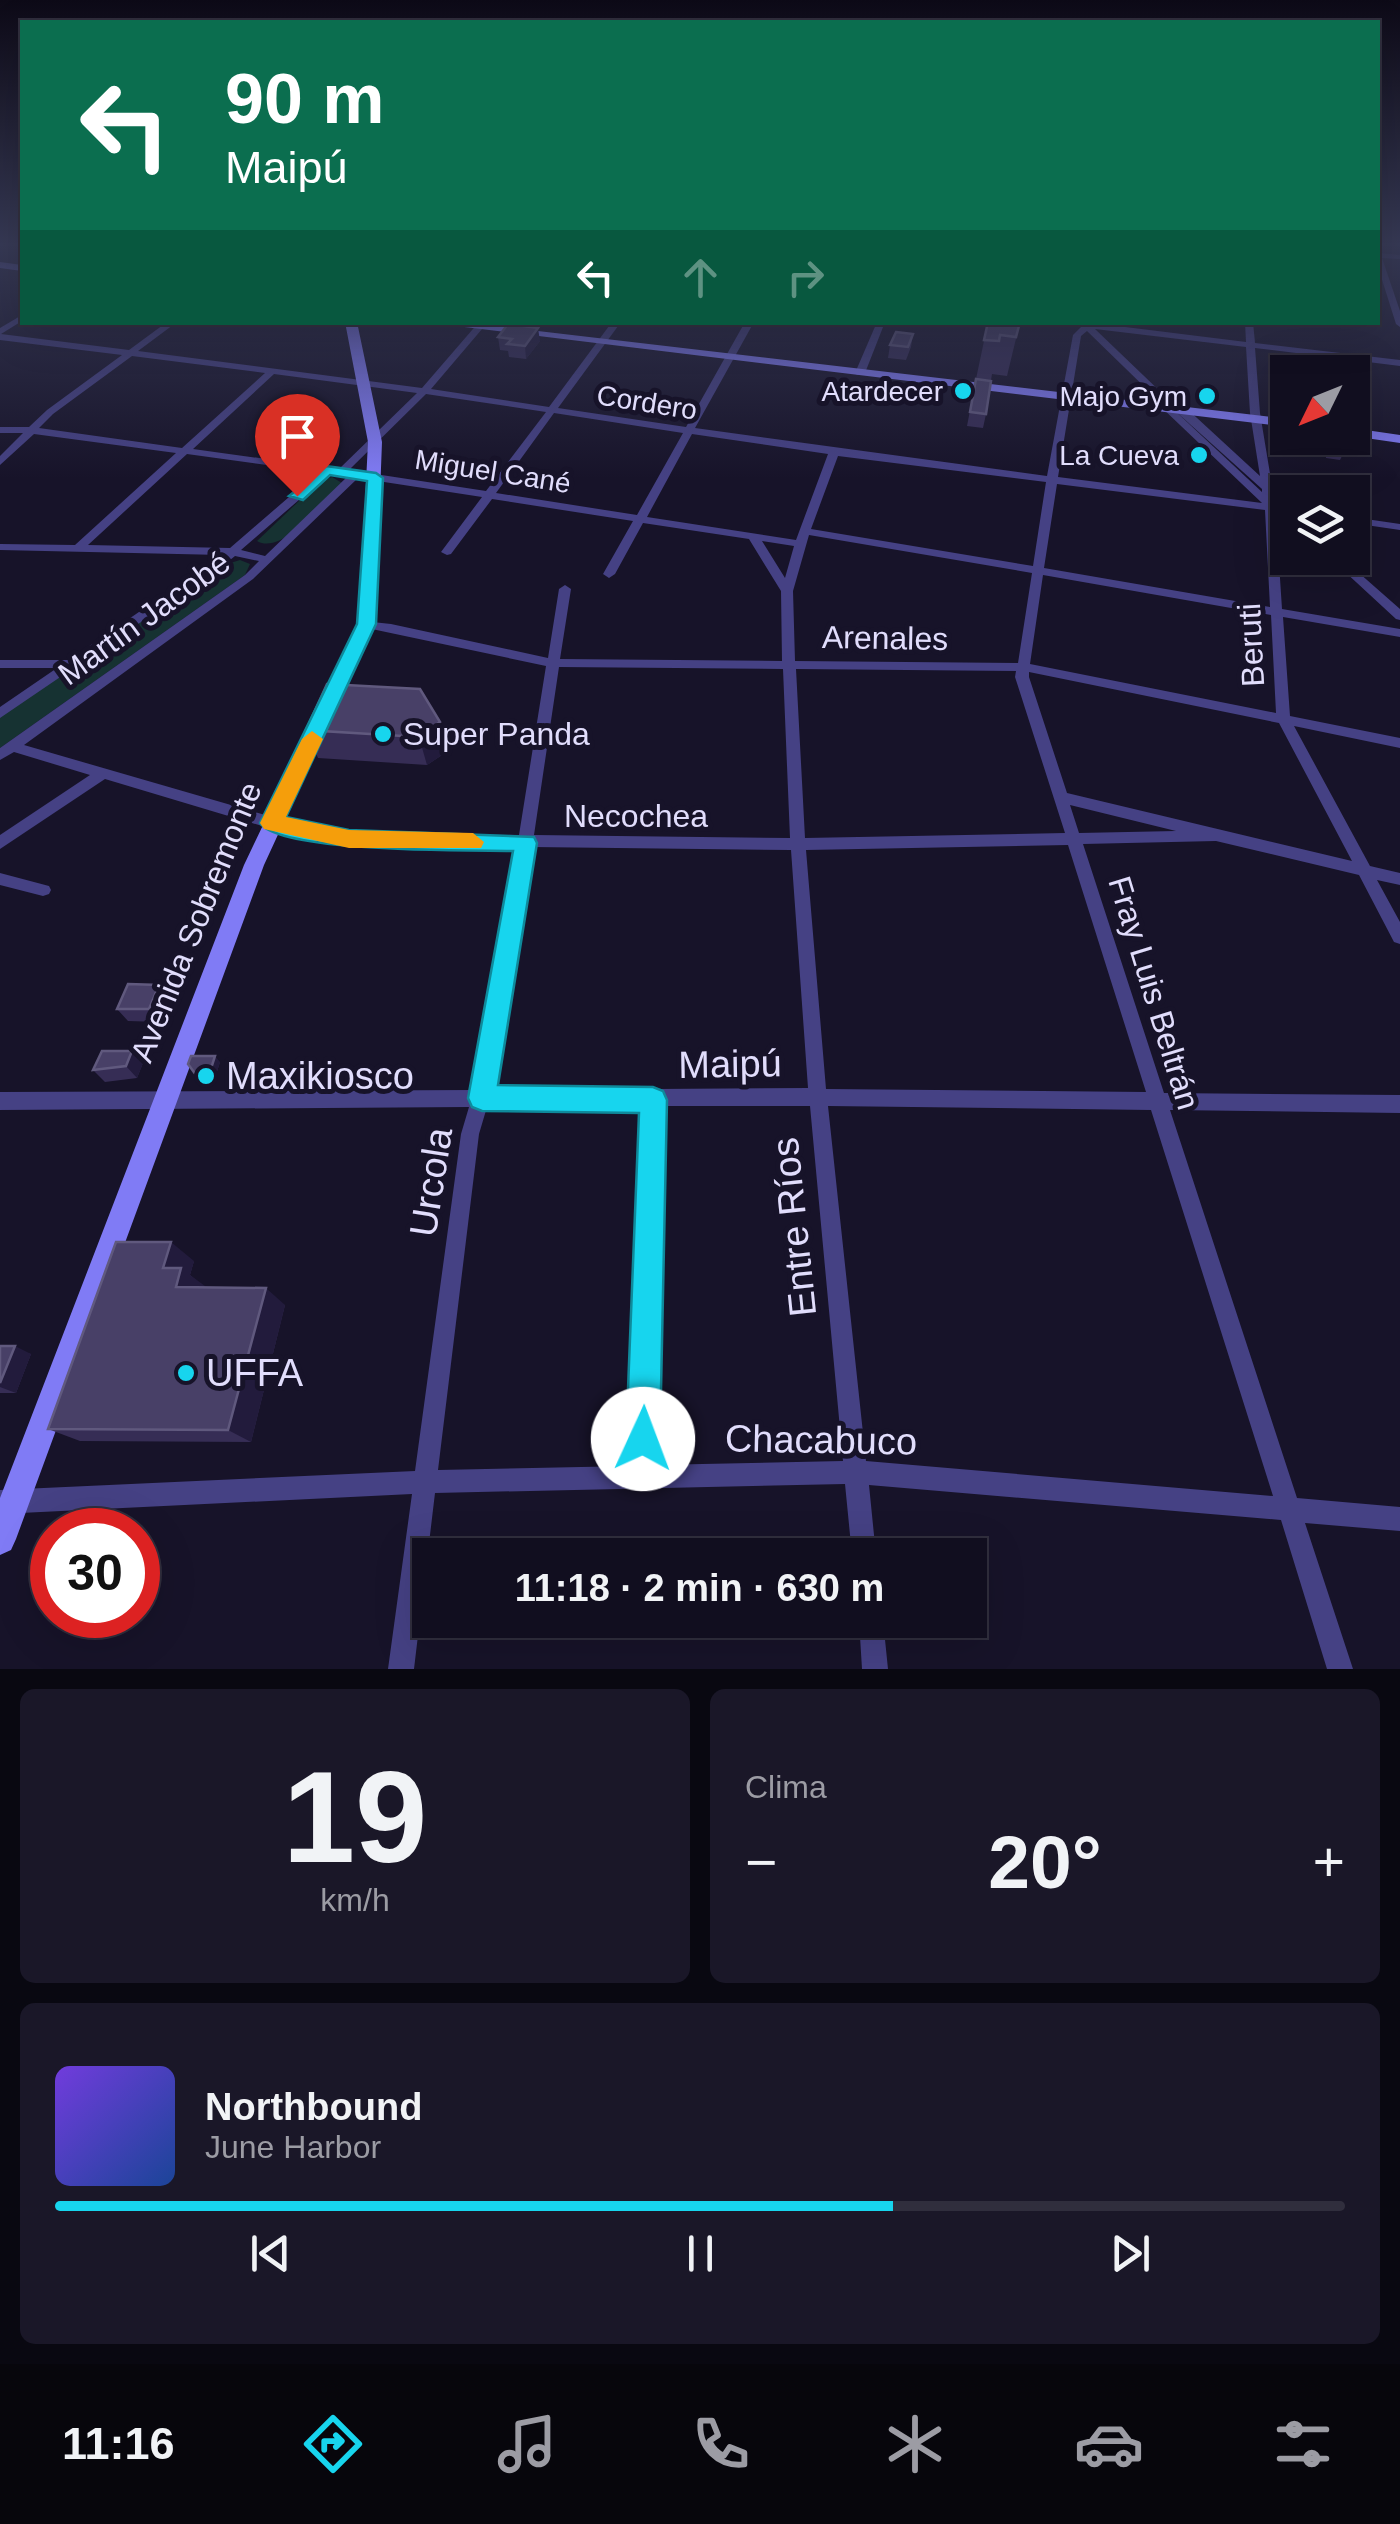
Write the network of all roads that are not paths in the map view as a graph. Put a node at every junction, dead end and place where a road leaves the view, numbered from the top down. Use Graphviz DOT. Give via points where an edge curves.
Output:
graph roads {
  1 [pos="169,325"];
  2 [pos="353,325"];
  3 [pos="480,325"];
  4 [pos="488,325"];
  5 [pos="616,325"];
  6 [pos="748,325"];
  7 [pos="880,325"];
  8 [pos="1085,325"];
  9 [pos="1087,325"];
  10 [pos="1094,325"];
  11 [pos="1249,325"];
  12 [pos="0,334"];
  13 [pos="604,341"];
  14 [pos="1252,346"];
  15 [pos="129,353"];
  16 [pos="732,356"];
  17 [pos="1400,364"];
  18 [pos="861,370"];
  19 [pos="272,372"];
  20 [pos="364,382"];
  21 [pos="424,391"];
  22 [pos="1066,392"];
  23 [pos="1163,403"];
  24 [pos="1181,408"];
  25 [pos="552,410"];
  26 [pos="1256,416"];
  27 [pos="1270,418"];
  28 [pos="0,430"];
  29 [pos="30,430"];
  30 [pos="692,431"];
  31 [pos="1370,432"];
  32 [pos="1400,436"];
  33 [pos="375,442"];
  34 [pos="185,450"];
  35 [pos="834,452"];
  36 [pos="0,462"];
  37 [pos="334,471"];
  38 [pos="356,474"];
  39 [pos="376,478"];
  40 [pos="1054,480"];
  41 [pos="1267,488"];
  42 [pos="1270,491"];
  43 [pos="489,495"];
  44 [pos="1270,506"];
  45 [pos="642,520"];
  46 [pos="1370,523"];
  47 [pos="1400,527"];
  48 [pos="754,538"];
  49 [pos="803,538"];
  50 [pos="0,547"];
  51 [pos="77,548"];
  52 [pos="234,552"];
  53 [pos="447,552"];
  54 [pos="269,560"];
  55 [pos="1040,571"];
  56 [pos="609,574"];
  57 [pos="1275,575"];
  58 [pos="1355,575"];
  59 [pos="565,590"];
  60 [pos="787,591"];
  61 [pos="1277,612"];
  62 [pos="1400,616"];
  63 [pos="367,624"];
  64 [pos="1400,633"];
  65 [pos="554,663"];
  66 [pos="0,664"];
  67 [pos="71,664"];
  68 [pos="788,665"];
  69 [pos="1023,668"];
  70 [pos="0,713"];
  71 [pos="1283,718"];
  72 [pos="1400,743"];
  73 [pos="6,751"];
  74 [pos="103,773"];
  75 [pos="1063,798"];
  76 [pos="272,823"];
  77 [pos="1212,836"];
  78 [pos="1075,841"];
  79 [pos="0,843"];
  80 [pos="526,843"];
  81 [pos="798,844"];
  82 [pos="1364,870"];
  83 [pos="1400,878"];
  84 [pos="0,879"];
  85 [pos="42,890"];
  86 [pos="1400,938"];
  87 [pos="818,1097"];
  88 [pos="482,1098"];
  89 [pos="163,1099"];
  90 [pos="653,1100"];
  91 [pos="0,1101"];
  92 [pos="1157,1104"];
  93 [pos="1400,1104"];
  94 [pos="856,1472"];
  95 [pos="642,1477"];
  96 [pos="425,1482"];
  97 [pos="7,1502"];
  98 [pos="1289,1509"];
  99 [pos="1400,1519"];
  100 [pos="0,1538"];
  101 [pos="862,1538"];
  102 [pos="872,1638"];
  103 [pos="401,1669"];
  104 [pos="875,1669"];
  105 [pos="1340,1669"];
  1 -- 15 [label="street"];
  2 -- 20 [label="main road, Avenida Sobremonte"];
  3 -- 21 [label="street, Martín Jacobé"];
  4 -- 13 [label="main road"];
  5 -- 13 [label="street"];
  6 -- 16 [label="street"];
  7 -- 18 [label="street"];
  8 -- 22 [label="street, Fray Luis Beltrán"];
  9 -- 23 [label="street"];
  10 -- 14 [label="street"];
  11 -- 14 [label="street, Beruti"];
  12 -- 15 [label="street, Cordero"];
  13 -- 16 [label="main road"];
  13 -- 25 [label="street"];
  14 -- 17 [label="street"];
  14 -- 26 [label="street, Beruti"];
  15 -- 19 [label="street, Cordero"];
  15 -- 29 [label="street"];
  16 -- 18 [label="main road"];
  16 -- 30 [label="street"];
  18 -- 22 [label="main road"];
  19 -- 20 [label="street, Cordero"];
  19 -- 34 [label="street"];
  20 -- 21 [label="street, Cordero"];
  20 -- 33 [label="main road, Avenida Sobremonte"];
  21 -- 25 [label="street, Cordero"];
  21 -- 33 [label="street, Martín Jacobé"];
  22 -- 23 [label="main road"];
  22 -- 40 [label="street, Fray Luis Beltrán"];
  23 -- 24 [label="main road"];
  23 -- 26 [label="main road"];
  23 -- 44 [label="street"];
  24 -- 26 [label="main road"];
  24 -- 41 [label="street"];
  25 -- 30 [label="street, Cordero"];
  25 -- 43 [label="street"];
  26 -- 27 [label="main road"];
  26 -- 41 [label="street, Beruti"];
  28 -- 29 [label="street, Miguel Cané"];
  29 -- 34 [label="street, Miguel Cané"];
  29 -- 36 [label="street"];
  30 -- 35 [label="street, Cordero"];
  30 -- 45 [label="street"];
  31 -- 32 [label="main road"];
  33 -- 37 [label="street, Martín Jacobé"];
  33 -- 39 [label="main road, Avenida Sobremonte"];
  34 -- 37 [label="street, Miguel Cané"];
  34 -- 51 [label="street"];
  35 -- 40 [label="street, Cordero"];
  35 -- 49 [label="street, Entre Ríos"];
  37 -- 38 [label="street, Miguel Cané"];
  37 -- 52 [label="street, Martín Jacobé"];
  38 -- 39 [label="street, Miguel Cané"];
  38 -- 54 [label="street, Martín Jacobé"];
  39 -- 43 [label="street, Miguel Cané"];
  39 -- 63 [label="main road, Avenida Sobremonte"];
  40 -- 44 [label="street, Cordero"];
  40 -- 55 [label="street, Fray Luis Beltrán"];
  41 -- 42 [label="street"];
  41 -- 44 [label="street, Beruti"];
  43 -- 45 [label="street, Miguel Cané"];
  43 -- 53 [label="street"];
  45 -- 48 [label="street, Miguel Cané"];
  45 -- 56 [label="street"];
  46 -- 47 [label="street"];
  48 -- 49 [label="street, Miguel Cané"];
  48 -- 60 [label="street"];
  49 -- 55 [label="street, Miguel Cané"];
  49 -- 60 [label="street, Entre Ríos"];
  50 -- 51 [label="street"];
  51 -- 52 [label="street"];
  52 -- 54 [label="street"];
  52 -- 67 [label="street, Martín Jacobé"];
  54 -- 73 [label="street, Martín Jacobé"];
  55 -- 61 [label="street, Miguel Cané"];
  55 -- 69 [label="street, Fray Luis Beltrán"];
  57 -- 61 [label="street, Beruti"];
  58 -- 62 [label="street"];
  59 -- 65 [label="street, Urcola"];
  60 -- 68 [label="street, Entre Ríos"];
  61 -- 64 [label="street, Miguel Cané"];
  61 -- 71 [label="street, Beruti"];
  63 -- 65 [label="street, Arenales"];
  63 -- 76 [label="main road, Avenida Sobremonte"];
  65 -- 68 [label="street, Arenales"];
  65 -- 80 [label="street, Urcola"];
  66 -- 67 [label="street"];
  67 -- 70 [label="street, Martín Jacobé"];
  68 -- 69 [label="street, Arenales"];
  68 -- 81 [label="street, Entre Ríos"];
  69 -- 71 [label="street, Arenales"];
  69 -- 75 [label="street, Fray Luis Beltrán"];
  71 -- 72 [label="street, Arenales"];
  71 -- 82 [label="street, Beruti"];
  73 -- 74 [label="street, Necochea"];
  74 -- 76 [label="street, Necochea"];
  74 -- 79 [label="street"];
  75 -- 77 [label="street, Necochea"];
  75 -- 78 [label="street, Fray Luis Beltrán"];
  76 -- 80 [label="street, Necochea" via="349,839"];
  76 -- 89 [label="main road, Avenida Sobremonte"];
  77 -- 78 [label="street, Necochea"];
  77 -- 82 [label="street, Necochea"];
  78 -- 81 [label="street, Necochea"];
  78 -- 92 [label="street, Fray Luis Beltrán"];
  80 -- 81 [label="street, Necochea"];
  80 -- 88 [label="street, Urcola"];
  81 -- 87 [label="street, Entre Ríos"];
  82 -- 83 [label="street, Necochea"];
  82 -- 86 [label="street, Beruti"];
  84 -- 85 [label="street"];
  87 -- 90 [label="street, Maipú"];
  87 -- 92 [label="street, Maipú"];
  87 -- 94 [label="street, Entre Ríos"];
  88 -- 89 [label="street, Maipú"];
  88 -- 90 [label="street, Maipú"];
  88 -- 96 [label="street, Urcola" via="470,1134"];
  89 -- 91 [label="street, Maipú"];
  89 -- 97 [label="main road, Avenida Sobremonte"];
  90 -- 95 [label="street"];
  92 -- 93 [label="street, Maipú"];
  92 -- 98 [label="street, Fray Luis Beltrán"];
  94 -- 95 [label="street, Chacabuco"];
  94 -- 98 [label="street, Chacabuco"];
  94 -- 101 [label="street, Entre Ríos"];
  95 -- 96 [label="street, Chacabuco"];
  96 -- 97 [label="street, Chacabuco"];
  96 -- 103 [label="street, Urcola"];
  97 -- 100 [label="main road, Avenida Sobremonte"];
  98 -- 99 [label="street, Chacabuco"];
  98 -- 105 [label="street, Fray Luis Beltrán"];
  102 -- 104 [label="street"];
}
